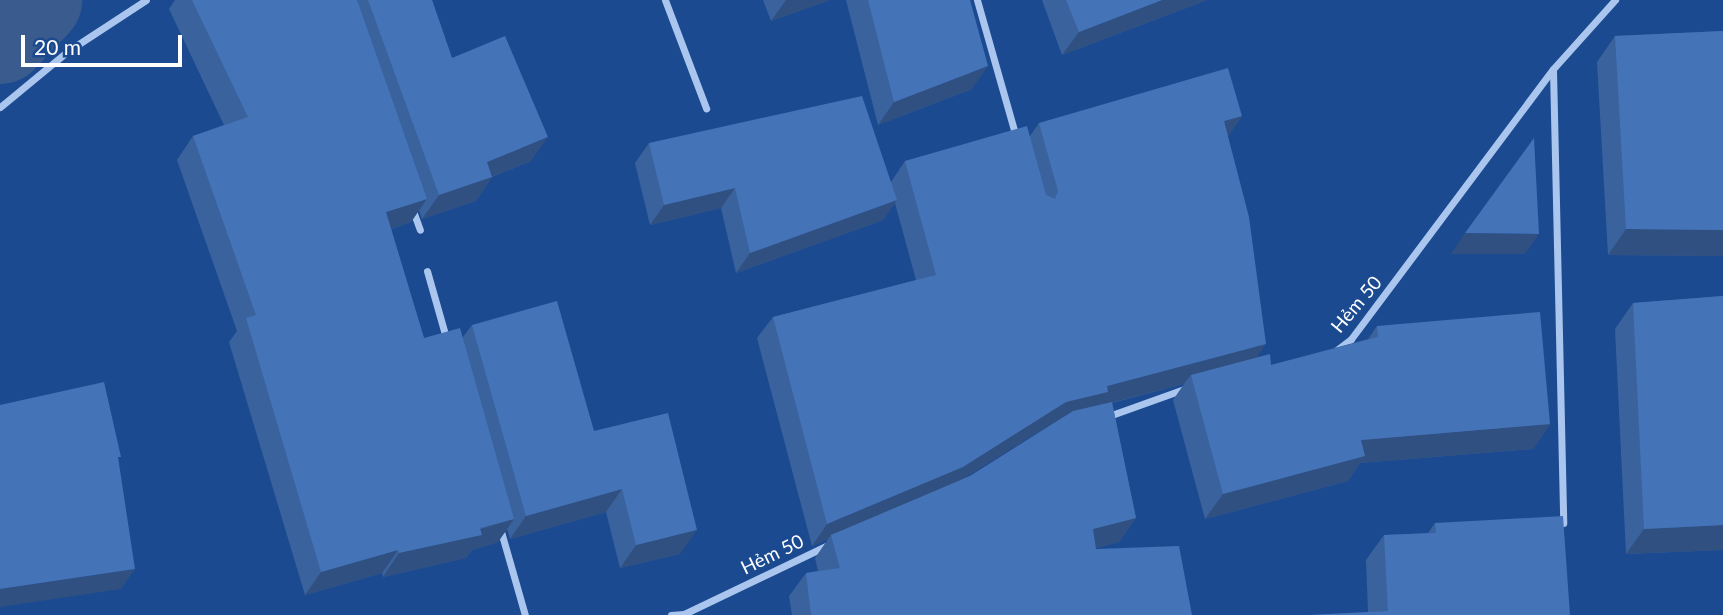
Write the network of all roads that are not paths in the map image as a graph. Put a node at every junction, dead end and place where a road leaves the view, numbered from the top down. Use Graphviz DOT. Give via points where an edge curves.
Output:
graph roads {
  1 [pos="146,0"];
  2 [pos="665,0"];
  3 [pos="977,0"];
  4 [pos="1615,0"];
  5 [pos="1553,69"];
  6 [pos="0,107"];
  7 [pos="706,108"];
  8 [pos="1018,147"];
  9 [pos="411,204"];
  10 [pos="420,230"];
  11 [pos="428,271"];
  12 [pos="450,351"];
  13 [pos="1319,356"];
  14 [pos="1193,386"];
  15 [pos="1101,418"];
  16 [pos="499,522"];
  17 [pos="1563,531"];
  18 [pos="843,538"];
  19 [pos="525,615"];
  20 [pos="671,615"];
  1 -- 6 [label="street" via="68,51"];
  2 -- 7 [label="street"];
  3 -- 8 [label="street"];
  4 -- 5 [label="street, Hẻm 50"];
  5 -- 13 [label="street, Hẻm 50" via="1351,339"];
  5 -- 17 [label="street"];
  9 -- 10 [label="street"];
  11 -- 12 [label="street"];
  14 -- 15 [label="street"];
  16 -- 19 [label="street"];
  18 -- 20 [label="street, Hẻm 50" via="684,614"];
}
